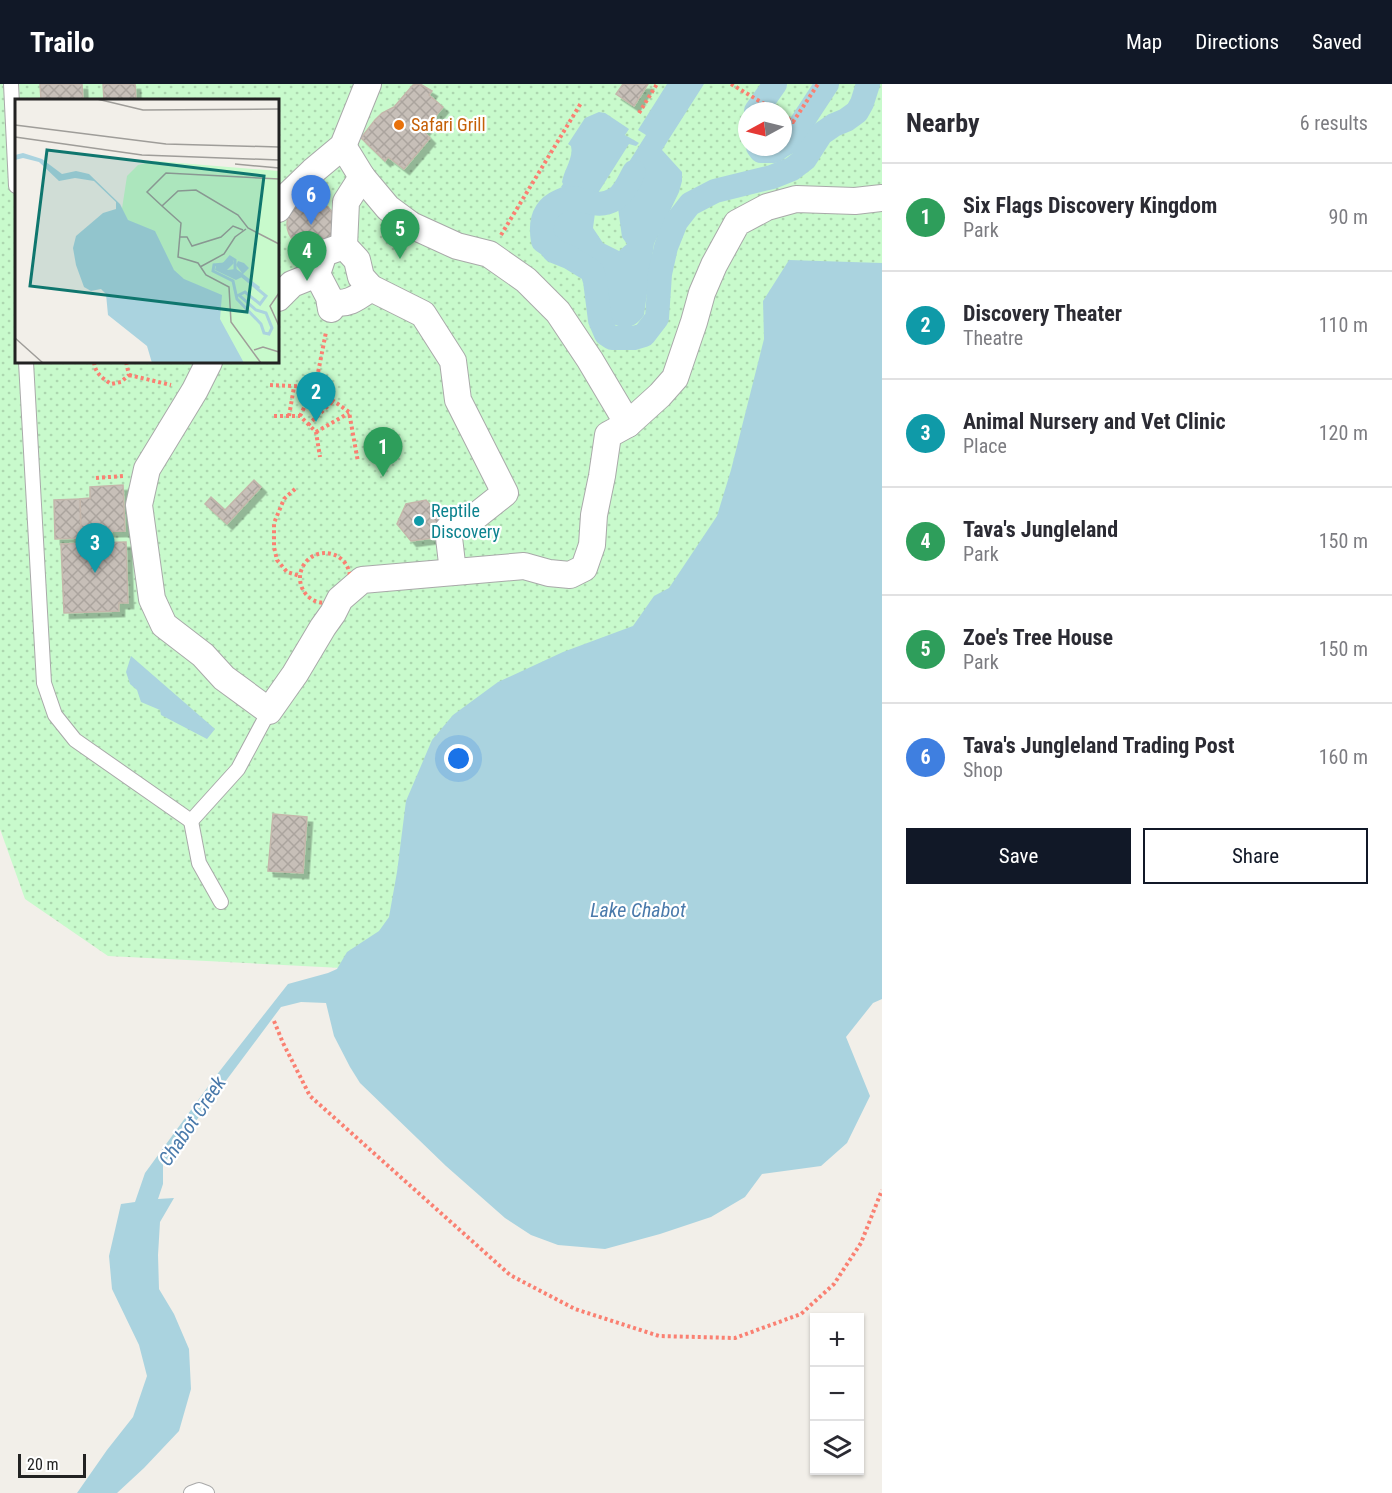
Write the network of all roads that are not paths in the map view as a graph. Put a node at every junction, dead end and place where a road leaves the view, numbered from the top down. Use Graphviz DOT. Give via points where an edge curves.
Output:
graph roads {
  1 [pos="11,84"];
  2 [pos="368,84"];
  3 [pos="343,146"];
  4 [pos="15,166"];
  5 [pos="362,177"];
  6 [pos="882,198"];
  7 [pos="279,207"];
  8 [pos="344,246"];
  9 [pos="317,274"];
  10 [pos="371,288"];
  11 [pos="279,297"];
  12 [pos="26,363"];
  13 [pos="208,363"];
  14 [pos="628,424"];
  15 [pos="453,572"];
  16 [pos="268,711"];
  17 [pos="191,821"];
  18 [pos="221,902"];
  19 [pos="192,1493"];
  20 [pos="207,1493"];
  1 -- 4 [label="lane"];
  2 -- 3 [label="street"];
  3 -- 5 [label="street"];
  3 -- 7 [label="street"];
  5 -- 8 [label="street" via="346,202"];
  5 -- 14 [label="street" via="388,208 411,225 457,246 489,254 526,280 558,312"];
  6 -- 14 [label="street" via="796,199 767,207 737,223 702,293 675,378"];
  8 -- 9 [label="street" via="324,253"];
  8 -- 10 [label="street" via="357,260 361,277"];
  9 -- 10 [label="street" via="330,305 352,301"];
  9 -- 11 [label="street" via="292,284"];
  10 -- 15 [label="street" via="423,314 453,361 458,400 505,493 476,516 448,529"];
  12 -- 17 [label="lane" via="44,683 55,715 75,740"];
  13 -- 16 [label="street" via="147,468 139,506 152,599 164,625"];
  14 -- 15 [label="street" via="608,435 592,545 584,568 570,575 524,566"];
  15 -- 16 [label="street" via="362,580 340,598"];
  16 -- 17 [label="lane" via="238,769"];
  17 -- 18 [label="lane" via="199,863"];
  19 -- 20 [label="lane"];
}
